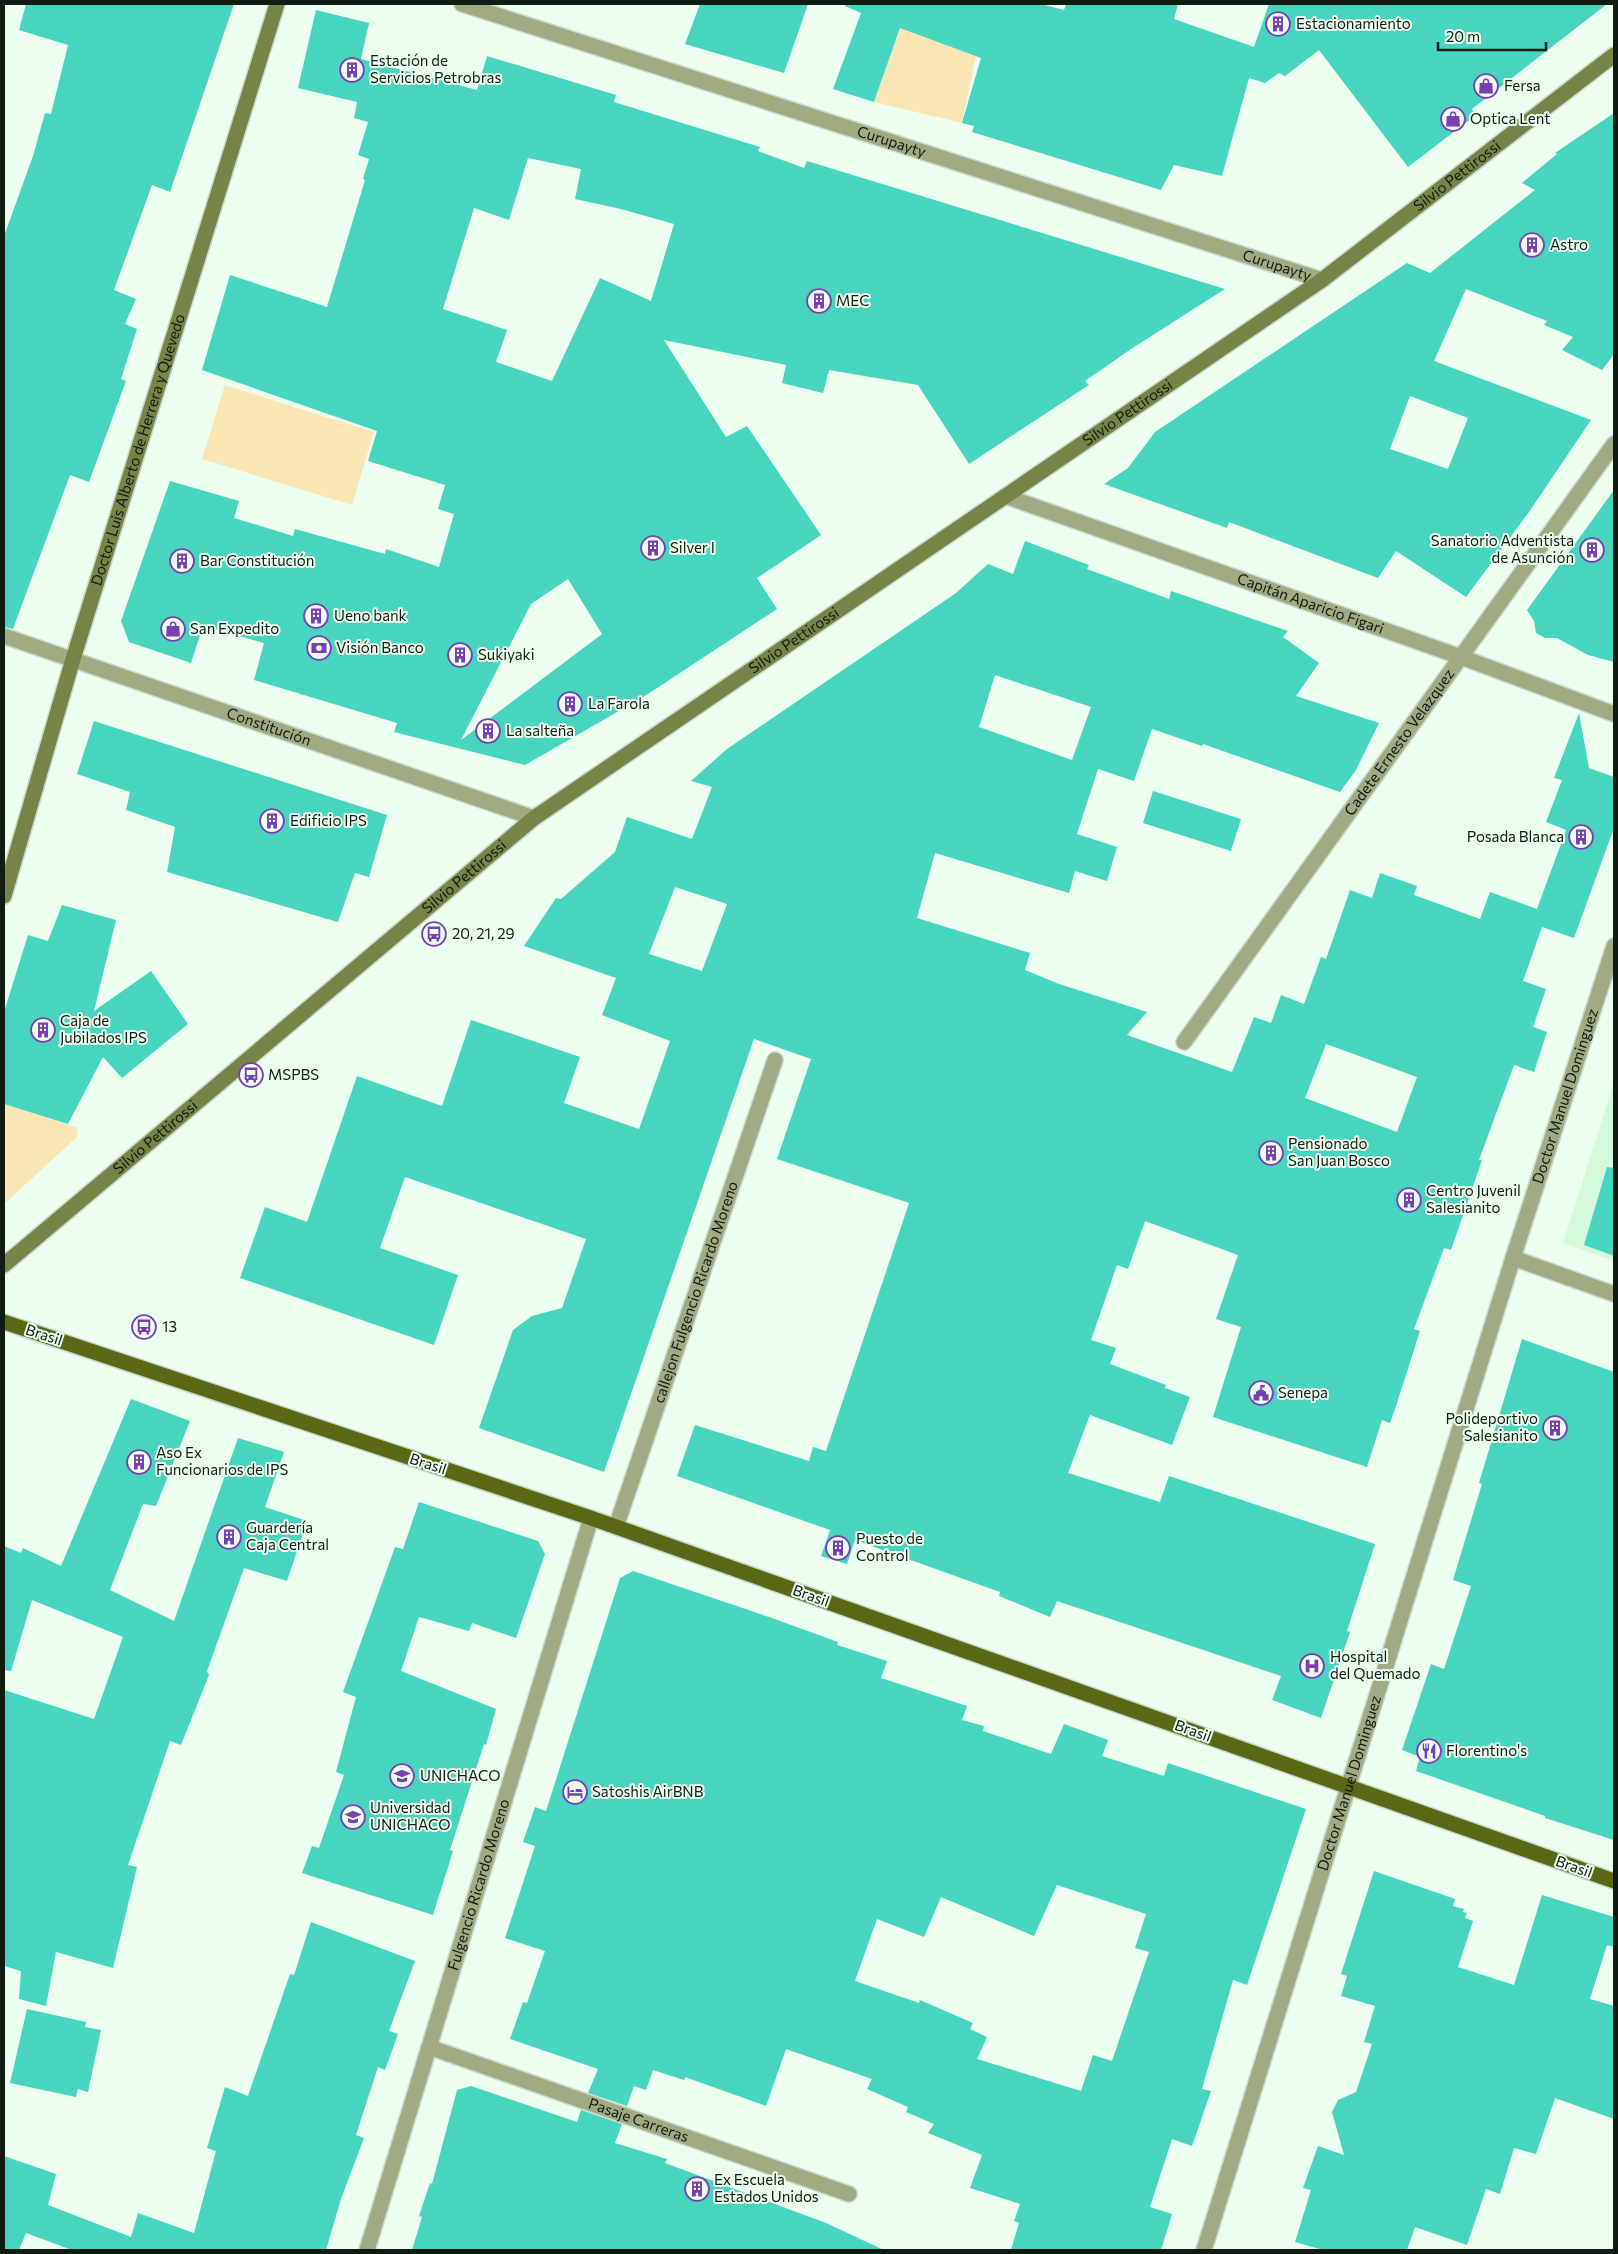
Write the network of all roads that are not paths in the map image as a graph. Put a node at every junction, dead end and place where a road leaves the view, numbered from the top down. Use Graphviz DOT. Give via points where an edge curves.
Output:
graph roads {
  1 [pos="277,4"];
  2 [pos="462,4"];
  3 [pos="1614,55"];
  4 [pos="1322,280"];
  5 [pos="1614,444"];
  6 [pos="1005,496"];
  7 [pos="4,636"];
  8 [pos="1461,657"];
  9 [pos="73,659"];
  10 [pos="1614,714"];
  11 [pos="534,818"];
  12 [pos="4,896"];
  13 [pos="1614,946"];
  14 [pos="1184,1042"];
  15 [pos="775,1060"];
  16 [pos="1513,1258"];
  17 [pos="4,1265"];
  18 [pos="1614,1294"];
  19 [pos="4,1322"];
  20 [pos="591,1518"];
  21 [pos="616,1526"];
  22 [pos="1348,1786"];
  23 [pos="1614,1881"];
  24 [pos="429,2047"];
  25 [pos="849,2194"];
  26 [pos="367,2250"];
  27 [pos="1204,2250"];
  1 -- 9 [label="main road, Doctor Luis Alberto de Herrera y Quevedo"];
  2 -- 4 [label="street, Curupayty"];
  3 -- 4 [label="main road, Silvio Pettirossi"];
  4 -- 6 [label="main road, Silvio Pettirossi"];
  5 -- 8 [label="street, Cadete Ernesto Velazquez"];
  6 -- 8 [label="street, Capitán Aparicio Figari"];
  6 -- 11 [label="main road, Silvio Pettirossi"];
  7 -- 9 [label="street, Constitución"];
  8 -- 10 [label="street, Capitán Aparicio Figari"];
  8 -- 14 [label="street, Cadete Ernesto Velazquez"];
  9 -- 11 [label="street, Constitución"];
  9 -- 12 [label="main road, Doctor Luis Alberto de Herrera y Quevedo"];
  11 -- 17 [label="main road, Silvio Pettirossi"];
  13 -- 16 [label="street, Doctor Manuel Dominguez"];
  15 -- 21 [label="street, callejon Fulgencio Ricardo Moreno"];
  16 -- 18 [label="street"];
  16 -- 22 [label="street, Doctor Manuel Dominguez"];
  19 -- 20 [label="main road, Brasil"];
  20 -- 21 [label="main road, Brasil"];
  20 -- 24 [label="street, Fulgencio Ricardo Moreno"];
  21 -- 22 [label="main road, Brasil"];
  22 -- 23 [label="main road, Brasil"];
  22 -- 27 [label="street, Doctor Manuel Dominguez"];
  24 -- 25 [label="street, Pasaje Carreras"];
  24 -- 26 [label="street, Fulgencio Ricardo Moreno"];
}
